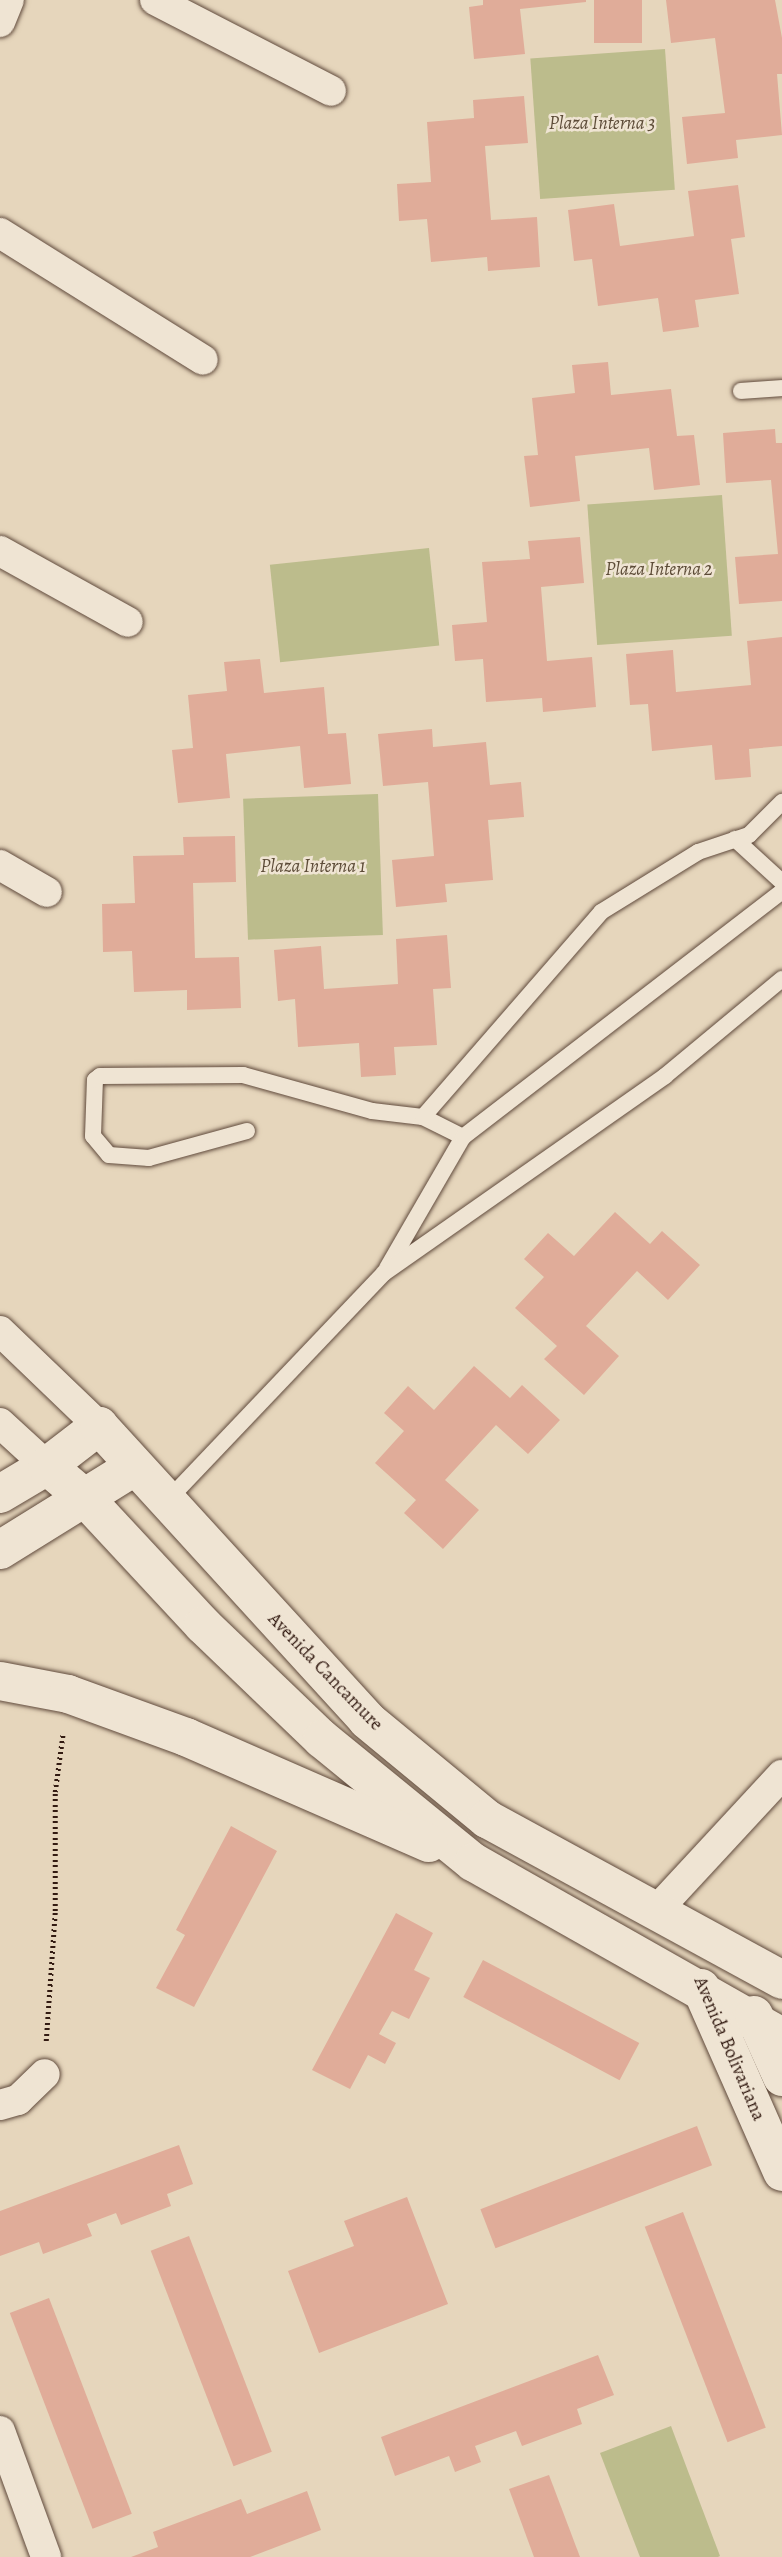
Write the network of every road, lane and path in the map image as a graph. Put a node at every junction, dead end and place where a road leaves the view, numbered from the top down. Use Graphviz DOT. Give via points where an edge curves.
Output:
graph roads {
  1 [pos="9,0"];
  2 [pos="155,0"];
  3 [pos="0,22"];
  4 [pos="331,91"];
  5 [pos="0,233"];
  6 [pos="203,360"];
  7 [pos="782,388"];
  8 [pos="741,391"];
  9 [pos="0,551"];
  10 [pos="128,622"];
  11 [pos="782,802"];
  12 [pos="735,839"];
  13 [pos="0,865"];
  14 [pos="782,882"];
  15 [pos="782,891"];
  16 [pos="47,892"];
  17 [pos="782,979"];
  18 [pos="423,1117"];
  19 [pos="247,1131"];
  20 [pos="463,1137"];
  21 [pos="384,1273"];
  22 [pos="0,1331"];
  23 [pos="0,1423"];
  24 [pos="99,1426"];
  25 [pos="47,1466"];
  26 [pos="134,1467"];
  27 [pos="0,1494"];
  28 [pos="85,1498"];
  29 [pos="166,1502"];
  30 [pos="0,1550"];
  31 [pos="0,1681"];
  32 [pos="68,1694"];
  33 [pos="782,1775"];
  34 [pos="473,1862"];
  35 [pos="666,1918"];
  36 [pos="725,1949"];
  37 [pos="782,1980"];
  38 [pos="704,1994"];
  39 [pos="771,2031"];
  40 [pos="45,2074"];
  41 [pos="782,2077"];
  42 [pos="0,2105"];
  43 [pos="782,2172"];
  44 [pos="0,2431"];
  45 [pos="47,2557"];
  1 -- 3 [label="street"];
  2 -- 4 [label="street"];
  5 -- 6 [label="street"];
  7 -- 8 [label="lane"];
  9 -- 10 [label="street"];
  11 -- 12 [label="lane" via="748,835"];
  12 -- 14 [label="lane"];
  12 -- 18 [label="lane" via="698,852 601,912"];
  13 -- 16 [label="street"];
  15 -- 20 [label="lane"];
  17 -- 21 [label="lane" via="665,1076"];
  18 -- 19 [label="lane" via="372,1111 243,1075 100,1076 95,1080 93,1136 109,1155 149,1158"];
  18 -- 20 [label="lane"];
  20 -- 21 [label="lane"];
  21 -- 29 [label="lane"];
  22 -- 24 [label="street, Avenida Cancamure"];
  23 -- 25 [label="street"];
  24 -- 25 [label="main road"];
  24 -- 26 [label="main road, Avenida Cancamure"];
  25 -- 27 [label="main road"];
  25 -- 28 [label="main road"];
  26 -- 28 [label="main road"];
  26 -- 29 [label="main road, Avenida Cancamure"];
  28 -- 30 [label="main road"];
  28 -- 34 [label="main road" via="202,1625 322,1739"];
  29 -- 35 [label="main road, Avenida Cancamure" via="367,1720 487,1819"];
  31 -- 32 [label="main road"];
  32 -- 34 [label="main road" via="186,1737"];
  32 -- 40 [label="path" via="55,1792"];
  33 -- 35 [label="street"];
  34 -- 38 [label="main road"];
  35 -- 36 [label="main road, Avenida Cancamure"];
  35 -- 38 [label="main road, Avenida Bolivariana"];
  36 -- 37 [label="main road, Avenida Cancamure"];
  36 -- 39 [label="main road, Avenida Bolivariana"];
  38 -- 39 [label="main road"];
  38 -- 43 [label="main road, Avenida Bolivariana"];
  39 -- 41 [label="main road, Avenida Bolivariana"];
  40 -- 42 [label="street" via="18,2100"];
  44 -- 45 [label="street"];
}
